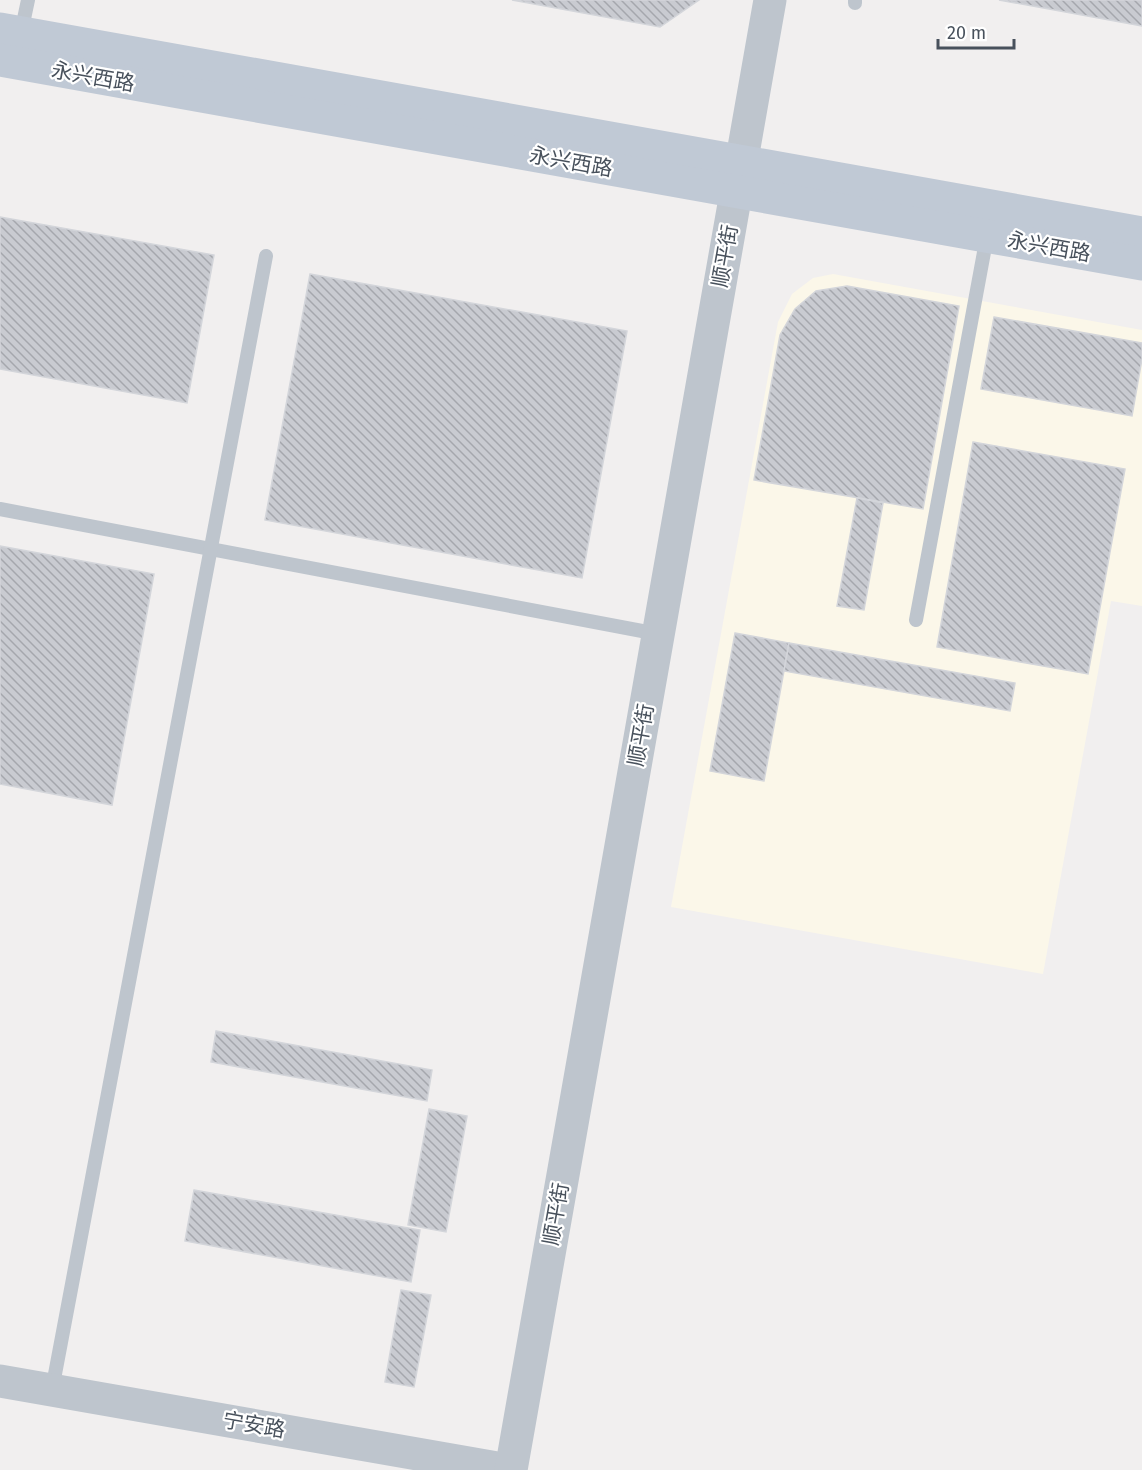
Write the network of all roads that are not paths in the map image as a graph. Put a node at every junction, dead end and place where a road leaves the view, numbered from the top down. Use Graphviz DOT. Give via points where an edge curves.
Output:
graph roads {
  1 [pos="28,0"];
  2 [pos="770,0"];
  3 [pos="10,31"];
  4 [pos="0,60"];
  5 [pos="739,176"];
  6 [pos="1142,233"];
  7 [pos="987,236"];
  8 [pos="266,256"];
  9 [pos="1142,264"];
  10 [pos="0,509"];
  11 [pos="210,549"];
  12 [pos="916,620"];
  13 [pos="659,634"];
  14 [pos="0,1381"];
  15 [pos="52,1390"];
  16 [pos="510,1470"];
  1 -- 3 [label="lane"];
  2 -- 5 [label="street, 顺平街"];
  3 -- 5 [label="main road, 永兴西路"];
  4 -- 5 [label="main road, 永兴西路"];
  5 -- 6 [label="main road, 永兴西路"];
  5 -- 7 [label="main road, 永兴西路"];
  5 -- 13 [label="street, 顺平街"];
  7 -- 9 [label="main road, 永兴西路"];
  7 -- 12 [label="lane"];
  8 -- 11 [label="lane"];
  10 -- 11 [label="lane"];
  11 -- 13 [label="lane"];
  11 -- 15 [label="lane"];
  13 -- 16 [label="street, 顺平街"];
  14 -- 15 [label="street, 宁安路"];
  15 -- 16 [label="street, 宁安路"];
}
